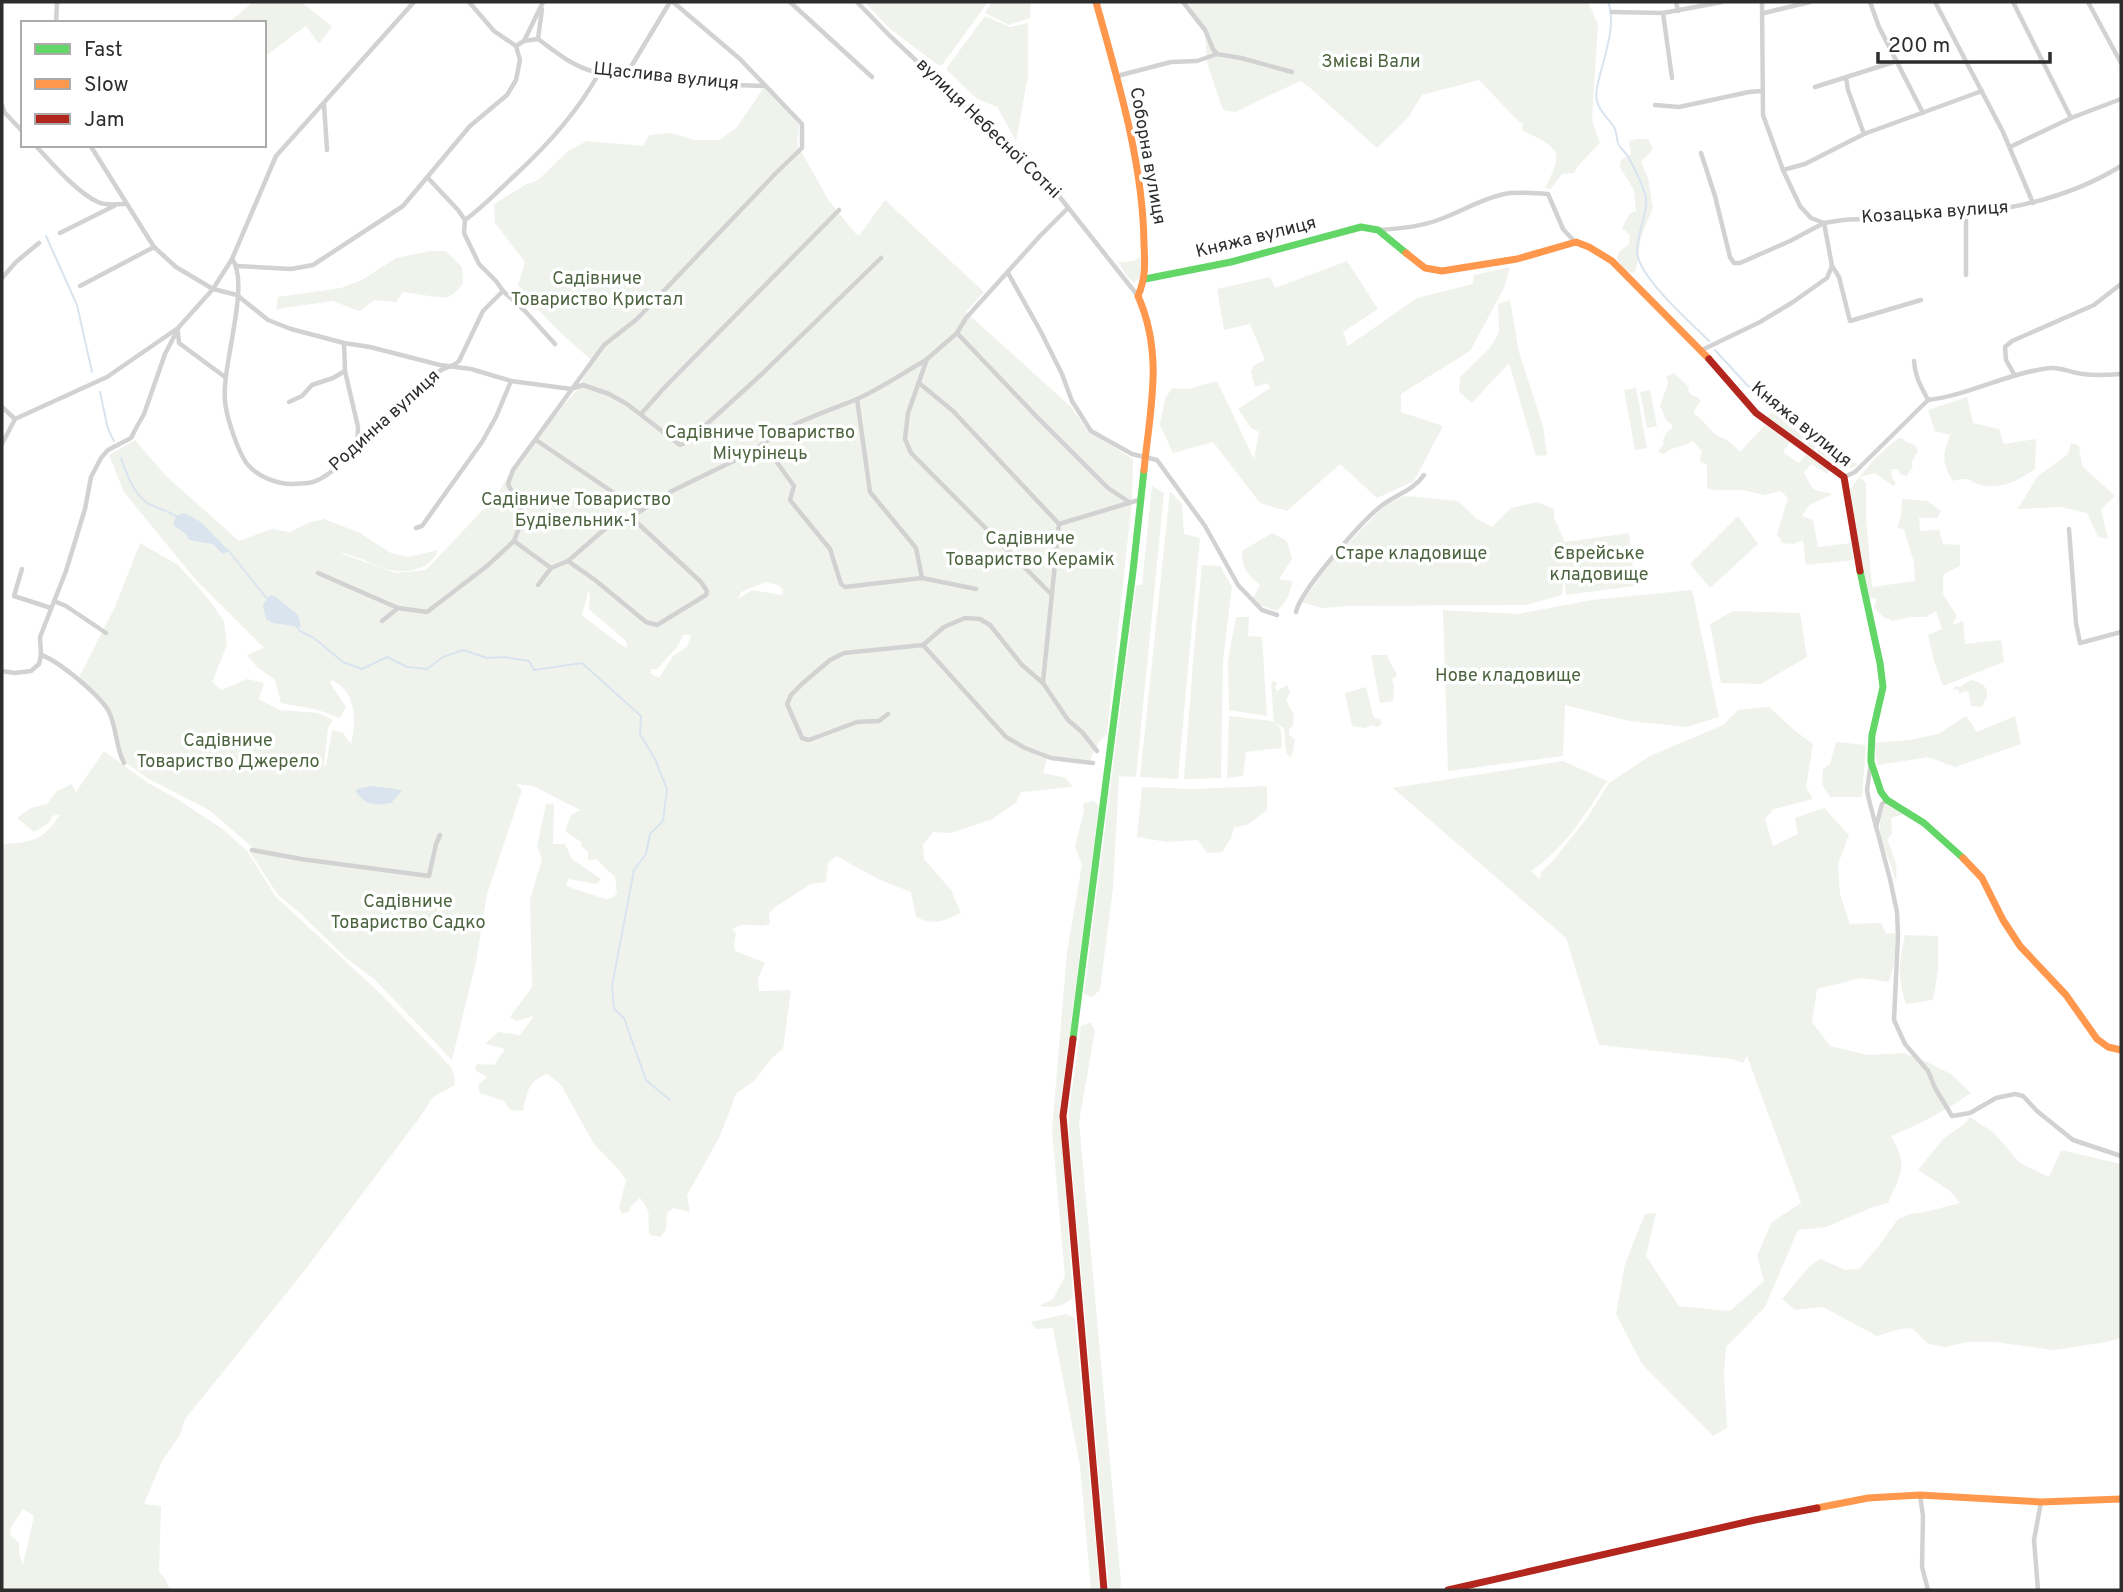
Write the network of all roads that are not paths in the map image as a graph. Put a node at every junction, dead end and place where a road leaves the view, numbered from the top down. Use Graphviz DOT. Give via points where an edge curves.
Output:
graph roads {
  1 [pos="57,2"];
  2 [pos="414,2"];
  3 [pos="469,2"];
  4 [pos="671,2"];
  5 [pos="790,2"];
  6 [pos="857,2"];
  7 [pos="1096,2"];
  8 [pos="1184,2"];
  9 [pos="1676,2"];
  10 [pos="1722,2"];
  11 [pos="1762,2"];
  12 [pos="1810,2"];
  13 [pos="1870,2"];
  14 [pos="1935,2"];
  15 [pos="2013,2"];
  16 [pos="2088,2"];
  17 [pos="543,3"];
  18 [pos="1612,12"];
  19 [pos="1678,12"];
  20 [pos="1663,13"];
  21 [pos="1763,13"];
  22 [pos="56,21"];
  23 [pos="538,39"];
  24 [pos="524,41"];
  25 [pos="516,46"];
  26 [pos="1217,54"];
  27 [pos="1897,61"];
  28 [pos="2121,63"];
  29 [pos="1292,72"];
  30 [pos="599,73"];
  31 [pos="626,75"];
  32 [pos="1117,76"];
  33 [pos="872,77"];
  34 [pos="1672,78"];
  35 [pos="1846,78"];
  36 [pos="765,86"];
  37 [pos="1815,87"];
  38 [pos="1762,91"];
  39 [pos="1982,91"];
  40 [pos="2121,99"];
  41 [pos="324,103"];
  42 [pos="1655,105"];
  43 [pos="2,106"];
  44 [pos="1923,113"];
  45 [pos="2071,118"];
  46 [pos="21,130"];
  47 [pos="1864,134"];
  48 [pos="37,147"];
  49 [pos="92,147"];
  50 [pos="2010,147"];
  51 [pos="327,150"];
  52 [pos="1701,153"];
  53 [pos="2121,166"];
  54 [pos="1783,170"];
  55 [pos="428,178"];
  56 [pos="2033,203"];
  57 [pos="118,204"];
  58 [pos="127,204"];
  59 [pos="1068,208"];
  60 [pos="839,210"];
  61 [pos="1966,214"];
  62 [pos="465,220"];
  63 [pos="1824,223"];
  64 [pos="1378,230"];
  65 [pos="60,233"];
  66 [pos="1576,242"];
  67 [pos="39,243"];
  68 [pos="154,247"];
  69 [pos="881,258"];
  70 [pos="232,259"];
  71 [pos="1832,265"];
  72 [pos="237,266"];
  73 [pos="1008,273"];
  74 [pos="1966,275"];
  75 [pos="2,278"];
  76 [pos="1145,279"];
  77 [pos="2121,284"];
  78 [pos="80,286"];
  79 [pos="213,289"];
  80 [pos="503,291"];
  81 [pos="237,295"];
  82 [pos="1138,296"];
  83 [pos="1921,300"];
  84 [pos="178,328"];
  85 [pos="957,333"];
  86 [pos="344,343"];
  87 [pos="555,344"];
  88 [pos="1701,351"];
  89 [pos="927,359"];
  90 [pos="1914,361"];
  91 [pos="454,366"];
  92 [pos="345,371"];
  93 [pos="2014,374"];
  94 [pos="2121,374"];
  95 [pos="225,377"];
  96 [pos="511,381"];
  97 [pos="919,383"];
  98 [pos="572,389"];
  99 [pos="857,399"];
  100 [pos="1927,400"];
  101 [pos="289,402"];
  102 [pos="2,407"];
  103 [pos="641,414"];
  104 [pos="15,419"];
  105 [pos="536,440"];
  106 [pos="763,443"];
  107 [pos="2,444"];
  108 [pos="357,448"];
  109 [pos="1147,457"];
  110 [pos="1424,475"];
  111 [pos="1844,477"];
  112 [pos="1142,499"];
  113 [pos="1129,502"];
  114 [pos="639,510"];
  115 [pos="631,517"];
  116 [pos="1059,524"];
  117 [pos="416,527"];
  118 [pos="2069,529"];
  119 [pos="514,541"];
  120 [pos="568,561"];
  121 [pos="551,568"];
  122 [pos="22,569"];
  123 [pos="317,573"];
  124 [pos="922,579"];
  125 [pos="538,585"];
  126 [pos="976,589"];
  127 [pos="1052,595"];
  128 [pos="54,601"];
  129 [pos="51,608"];
  130 [pos="398,608"];
  131 [pos="1296,612"];
  132 [pos="1277,615"];
  133 [pos="382,621"];
  134 [pos="2121,632"];
  135 [pos="106,633"];
  136 [pos="923,645"];
  137 [pos="41,655"];
  138 [pos="2,671"];
  139 [pos="1043,683"];
  140 [pos="888,714"];
  141 [pos="1097,751"];
  142 [pos="1093,762"];
  143 [pos="1871,762"];
  144 [pos="124,763"];
  145 [pos="1869,800"];
  146 [pos="1885,802"];
  147 [pos="1875,828"];
  148 [pos="440,835"];
  149 [pos="252,850"];
  150 [pos="2121,1050"];
  151 [pos="2121,1156"];
  152 [pos="1920,1495"];
  153 [pos="2121,1499"];
  154 [pos="2041,1502"];
  155 [pos="1104,1590"];
  156 [pos="1448,1590"];
  157 [pos="1928,1590"];
  158 [pos="2038,1590"];
  1 -- 22 [label="street"];
  2 -- 41 [label="street"];
  3 -- 25 [label="street" via="494,31"];
  4 -- 31 [label="street"];
  4 -- 36 [label="street"];
  5 -- 33 [label="street"];
  6 -- 59 [label="street, вулиця Небесної Сотні"];
  7 -- 32 [label="street, Соборна вулиця"];
  8 -- 26 [label="street"];
  9 -- 19 [label="street"];
  10 -- 19 [label="street"];
  11 -- 21 [label="street"];
  12 -- 21 [label="street"];
  13 -- 27 [label="street"];
  14 -- 39 [label="street"];
  15 -- 45 [label="street"];
  16 -- 28 [label="street"];
  17 -- 23 [label="street"];
  17 -- 24 [label="street"];
  18 -- 20 [label="street"];
  19 -- 20 [label="street"];
  20 -- 34 [label="street"];
  21 -- 38 [label="street"];
  23 -- 24 [label="street"];
  23 -- 30 [label="street, Щаслива вулиця" via="580,68"];
  24 -- 25 [label="street"];
  25 -- 55 [label="street" via="520,60 507,95 470,126"];
  26 -- 29 [label="street"];
  26 -- 32 [label="street, Соборна вулиця"];
  27 -- 35 [label="street"];
  27 -- 44 [label="street"];
  30 -- 31 [label="street, Щаслива вулиця"];
  30 -- 62 [label="street" via="584,100 540,152"];
  31 -- 36 [label="street, Щаслива вулиця"];
  32 -- 76 [label="street, Соборна вулиця" via="1144,210"];
  35 -- 37 [label="street"];
  35 -- 47 [label="street"];
  36 -- 98 [label="street" via="802,124 802,148 637,319 604,345"];
  38 -- 42 [label="street" via="1679,107"];
  38 -- 54 [label="street" via="1763,116"];
  39 -- 44 [label="street"];
  39 -- 50 [label="street"];
  40 -- 45 [label="street"];
  41 -- 51 [label="street"];
  41 -- 70 [label="street" via="276,156"];
  43 -- 46 [label="street"];
  44 -- 47 [label="street"];
  45 -- 50 [label="street"];
  47 -- 54 [label="street"];
  48 -- 57 [label="street" via="97,202"];
  49 -- 58 [label="street"];
  50 -- 56 [label="street"];
  52 -- 63 [label="street" via="1734,264"];
  53 -- 56 [label="street, Козацька вулиця"];
  54 -- 63 [label="street" via="1800,205 1811,218"];
  55 -- 62 [label="street"];
  55 -- 72 [label="street" via="403,206 313,265 291,269"];
  56 -- 61 [label="street, Козацька вулиця"];
  57 -- 58 [label="street"];
  57 -- 65 [label="street"];
  58 -- 68 [label="street"];
  59 -- 73 [label="street"];
  59 -- 82 [label="street, вулиця Небесної Сотні"];
  60 -- 103 [label="street"];
  61 -- 63 [label="street, Козацька вулиця"];
  61 -- 74 [label="street"];
  62 -- 80 [label="street" via="464,233 479,264"];
  63 -- 71 [label="street"];
  64 -- 66 [label="street" via="1425,268 1442,271 1517,259"];
  64 -- 66 [label="street" via="1435,222 1508,193 1538,193 1548,194 1563,229"];
  64 -- 76 [label="street, Княжа вулиця" via="1361,227 1231,262"];
  66 -- 88 [label="street, Княжа вулиця" via="1612,261"];
  67 -- 75 [label="street"];
  68 -- 78 [label="street"];
  68 -- 79 [label="street" via="176,267"];
  69 -- 103 [label="street" via="687,442 680,445"];
  70 -- 72 [label="street"];
  70 -- 79 [label="street"];
  71 -- 83 [label="street" via="1850,321"];
  71 -- 88 [label="street" via="1827,278 1793,302"];
  72 -- 81 [label="street, Родинна вулиця"];
  73 -- 85 [label="street"];
  73 -- 109 [label="street" via="1091,431 1132,454"];
  76 -- 82 [label="street, Соборна вулиця"];
  77 -- 93 [label="street" via="2094,305 2012,341 2005,347"];
  79 -- 81 [label="street"];
  79 -- 84 [label="street"];
  80 -- 87 [label="street"];
  80 -- 91 [label="street" via="483,311"];
  81 -- 86 [label="street" via="268,320"];
  81 -- 95 [label="street, Родинна вулиця"];
  82 -- 109 [label="street" via="1154,339"];
  84 -- 95 [label="street" via="179,343"];
  84 -- 104 [label="street" via="107,377"];
  84 -- 128 [label="street" via="131,438 108,450 91,477"];
  85 -- 89 [label="street"];
  85 -- 113 [label="street" via="1108,488"];
  86 -- 91 [label="street"];
  86 -- 92 [label="street"];
  88 -- 111 [label="street, Княжа вулиця" via="1756,413"];
  89 -- 97 [label="street"];
  89 -- 99 [label="street"];
  90 -- 100 [label="street"];
  91 -- 96 [label="street"];
  91 -- 108 [label="street, Родинна вулиця" via="441,370"];
  92 -- 101 [label="street" via="312,385"];
  92 -- 108 [label="street" via="358,427"];
  93 -- 94 [label="street" via="2053,368 2087,375"];
  93 -- 100 [label="street" via="1968,392"];
  95 -- 108 [label="street, Родинна вулиця" via="231,429 247,465 270,480 311,483 333,471"];
  96 -- 98 [label="street"];
  96 -- 117 [label="street" via="482,442 422,526"];
  97 -- 116 [label="street" via="953,411"];
  97 -- 127 [label="street" via="905,439 911,453"];
  98 -- 103 [label="street" via="583,386 609,394"];
  98 -- 105 [label="street"];
  99 -- 106 [label="street" via="810,416"];
  99 -- 124 [label="street" via="870,492 916,548"];
  100 -- 111 [label="street" via="1855,472"];
  102 -- 104 [label="street"];
  104 -- 107 [label="street"];
  105 -- 114 [label="street"];
  105 -- 119 [label="street" via="508,484 521,510"];
  106 -- 114 [label="street"];
  106 -- 124 [label="street" via="794,486 790,500 830,549 841,584"];
  109 -- 112 [label="street"];
  109 -- 132 [label="street" via="1157,460 1173,480 1238,585 1262,610"];
  110 -- 131 [label="street" via="1363,523 1319,575"];
  111 -- 143 [label="street, Княжа вулиця" via="1883,687"];
  112 -- 113 [label="street"];
  112 -- 155 [label="street" via="1063,1116"];
  113 -- 116 [label="street"];
  114 -- 115 [label="street"];
  115 -- 120 [label="street" via="606,528"];
  115 -- 120 [label="street" via="701,582 706,596 657,625 646,622"];
  116 -- 127 [label="street"];
  118 -- 134 [label="street" via="2080,643"];
  119 -- 121 [label="street"];
  119 -- 130 [label="street" via="427,612"];
  120 -- 121 [label="street"];
  121 -- 125 [label="street"];
  122 -- 129 [label="street" via="14,596"];
  123 -- 130 [label="street"];
  124 -- 126 [label="street"];
  127 -- 139 [label="street"];
  128 -- 129 [label="street"];
  128 -- 135 [label="street"];
  129 -- 137 [label="street" via="40,636"];
  130 -- 133 [label="street"];
  136 -- 139 [label="street" via="944,627 965,618 980,619"];
  136 -- 140 [label="street" via="845,653 803,683 787,704 802,738 809,740 857,722 878,721"];
  136 -- 142 [label="street" via="1006,737 1051,758"];
  137 -- 138 [label="street" via="32,671"];
  137 -- 144 [label="street" via="54,659 99,699 108,711"];
  139 -- 141 [label="street"];
  143 -- 145 [label="street"];
  143 -- 146 [label="street, Княжа вулиця"];
  145 -- 146 [label="street"];
  145 -- 147 [label="street"];
  146 -- 147 [label="street"];
  146 -- 150 [label="street" via="1924,823 1982,878 2020,946 2066,995 2097,1039"];
  147 -- 151 [label="street" via="1898,927 1894,1020 1952,1116 2015,1094 2073,1140"];
  148 -- 149 [label="street" via="429,876"];
  152 -- 154 [label="street"];
  152 -- 156 [label="street" via="1868,1498 1755,1520"];
  152 -- 157 [label="street" via="1922,1567"];
  153 -- 154 [label="street"];
  154 -- 158 [label="street" via="2034,1540"];
}
